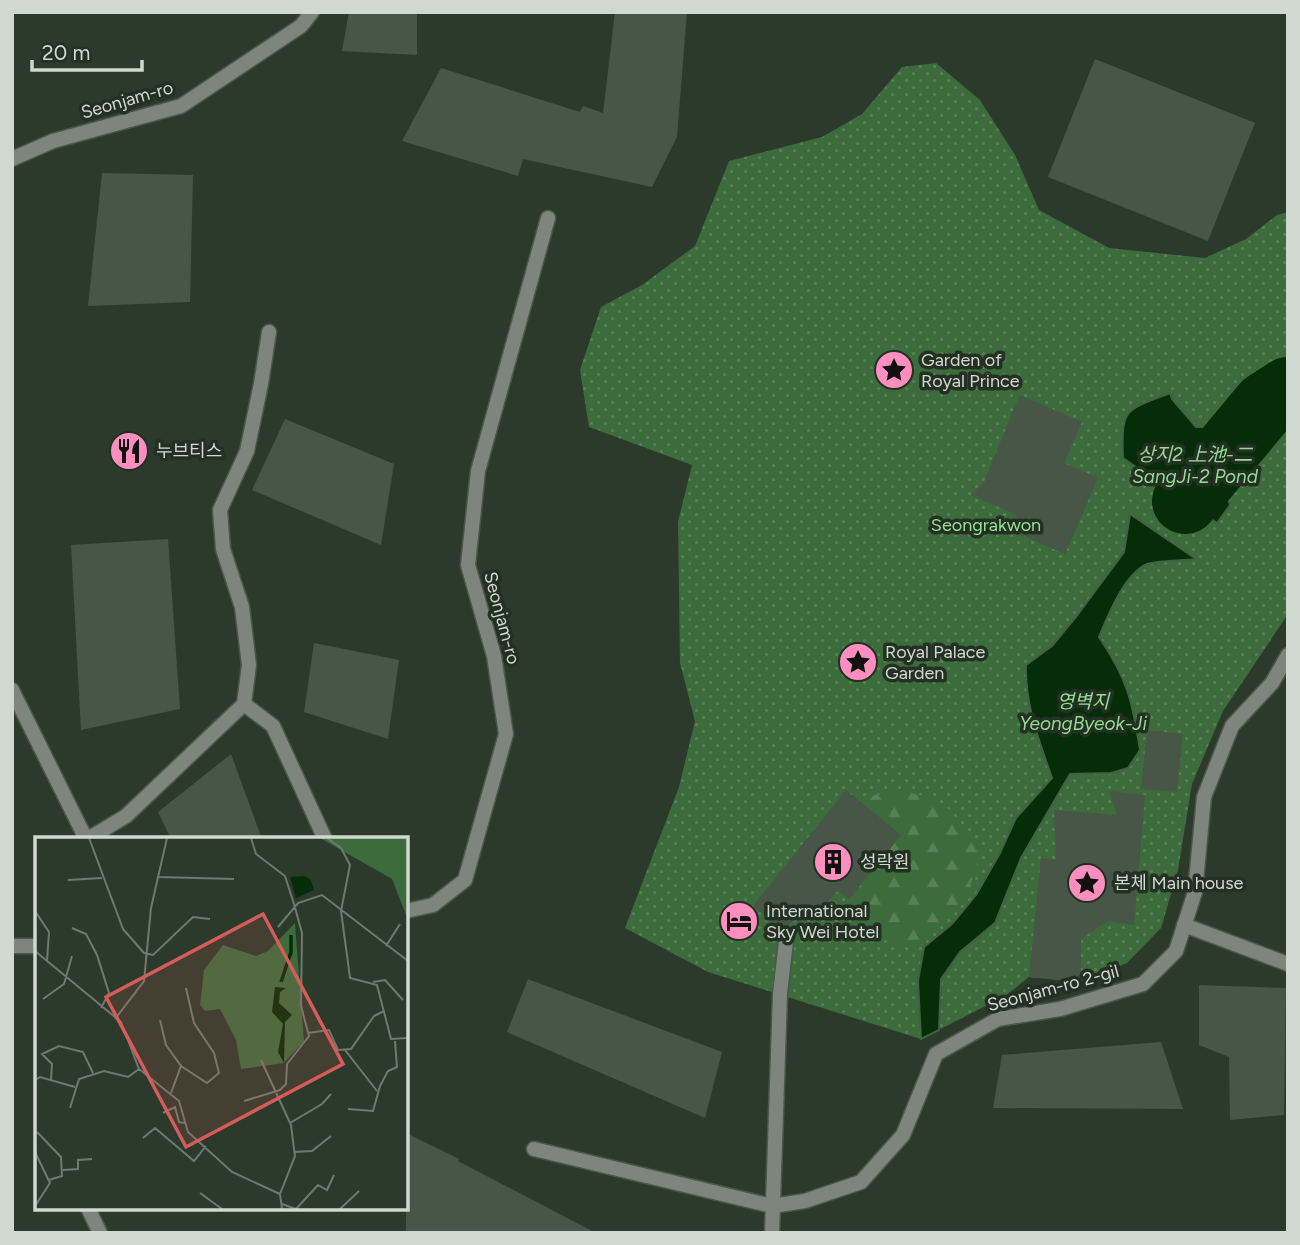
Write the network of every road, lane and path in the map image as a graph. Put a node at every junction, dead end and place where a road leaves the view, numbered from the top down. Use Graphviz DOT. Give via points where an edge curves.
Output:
graph roads {
  1 [pos="312,12"];
  2 [pos="12,159"];
  3 [pos="548,218"];
  4 [pos="269,332"];
  5 [pos="1288,655"];
  6 [pos="12,690"];
  7 [pos="244,704"];
  8 [pos="86,837"];
  9 [pos="90,837"];
  10 [pos="323,837"];
  11 [pos="408,911"];
  12 [pos="1184,925"];
  13 [pos="786,941"];
  14 [pos="12,946"];
  15 [pos="35,946"];
  16 [pos="1288,964"];
  17 [pos="534,1149"];
  18 [pos="772,1206"];
  19 [pos="89,1210"];
  20 [pos="100,1233"];
  21 [pos="772,1233"];
  1 -- 2 [label="street, Seonjam-ro" via="301,26 181,106 53,141"];
  3 -- 11 [label="street, Seonjam-ro" via="478,471 468,565 494,656 506,734 465,880 433,905"];
  4 -- 7 [label="street" via="247,451 220,510 223,549 242,607 249,666"];
  5 -- 12 [label="street, Seonjam-ro 2-gil" via="1272,683 1231,726 1204,797 1195,892"];
  6 -- 8 [label="street"];
  7 -- 9 [label="street" via="127,816"];
  7 -- 10 [label="street" via="273,726"];
  12 -- 16 [label="street"];
  12 -- 18 [label="street, Seonjam-ro 2-gil" via="1175,951 1143,984 1060,1009 998,1019 936,1054 904,1135 861,1182 804,1201"];
  13 -- 18 [label="street"];
  14 -- 15 [label="street"];
  17 -- 18 [label="street, Seonjam-ro 2-gil"];
  18 -- 21 [label="street"];
  19 -- 20 [label="street"];
}
